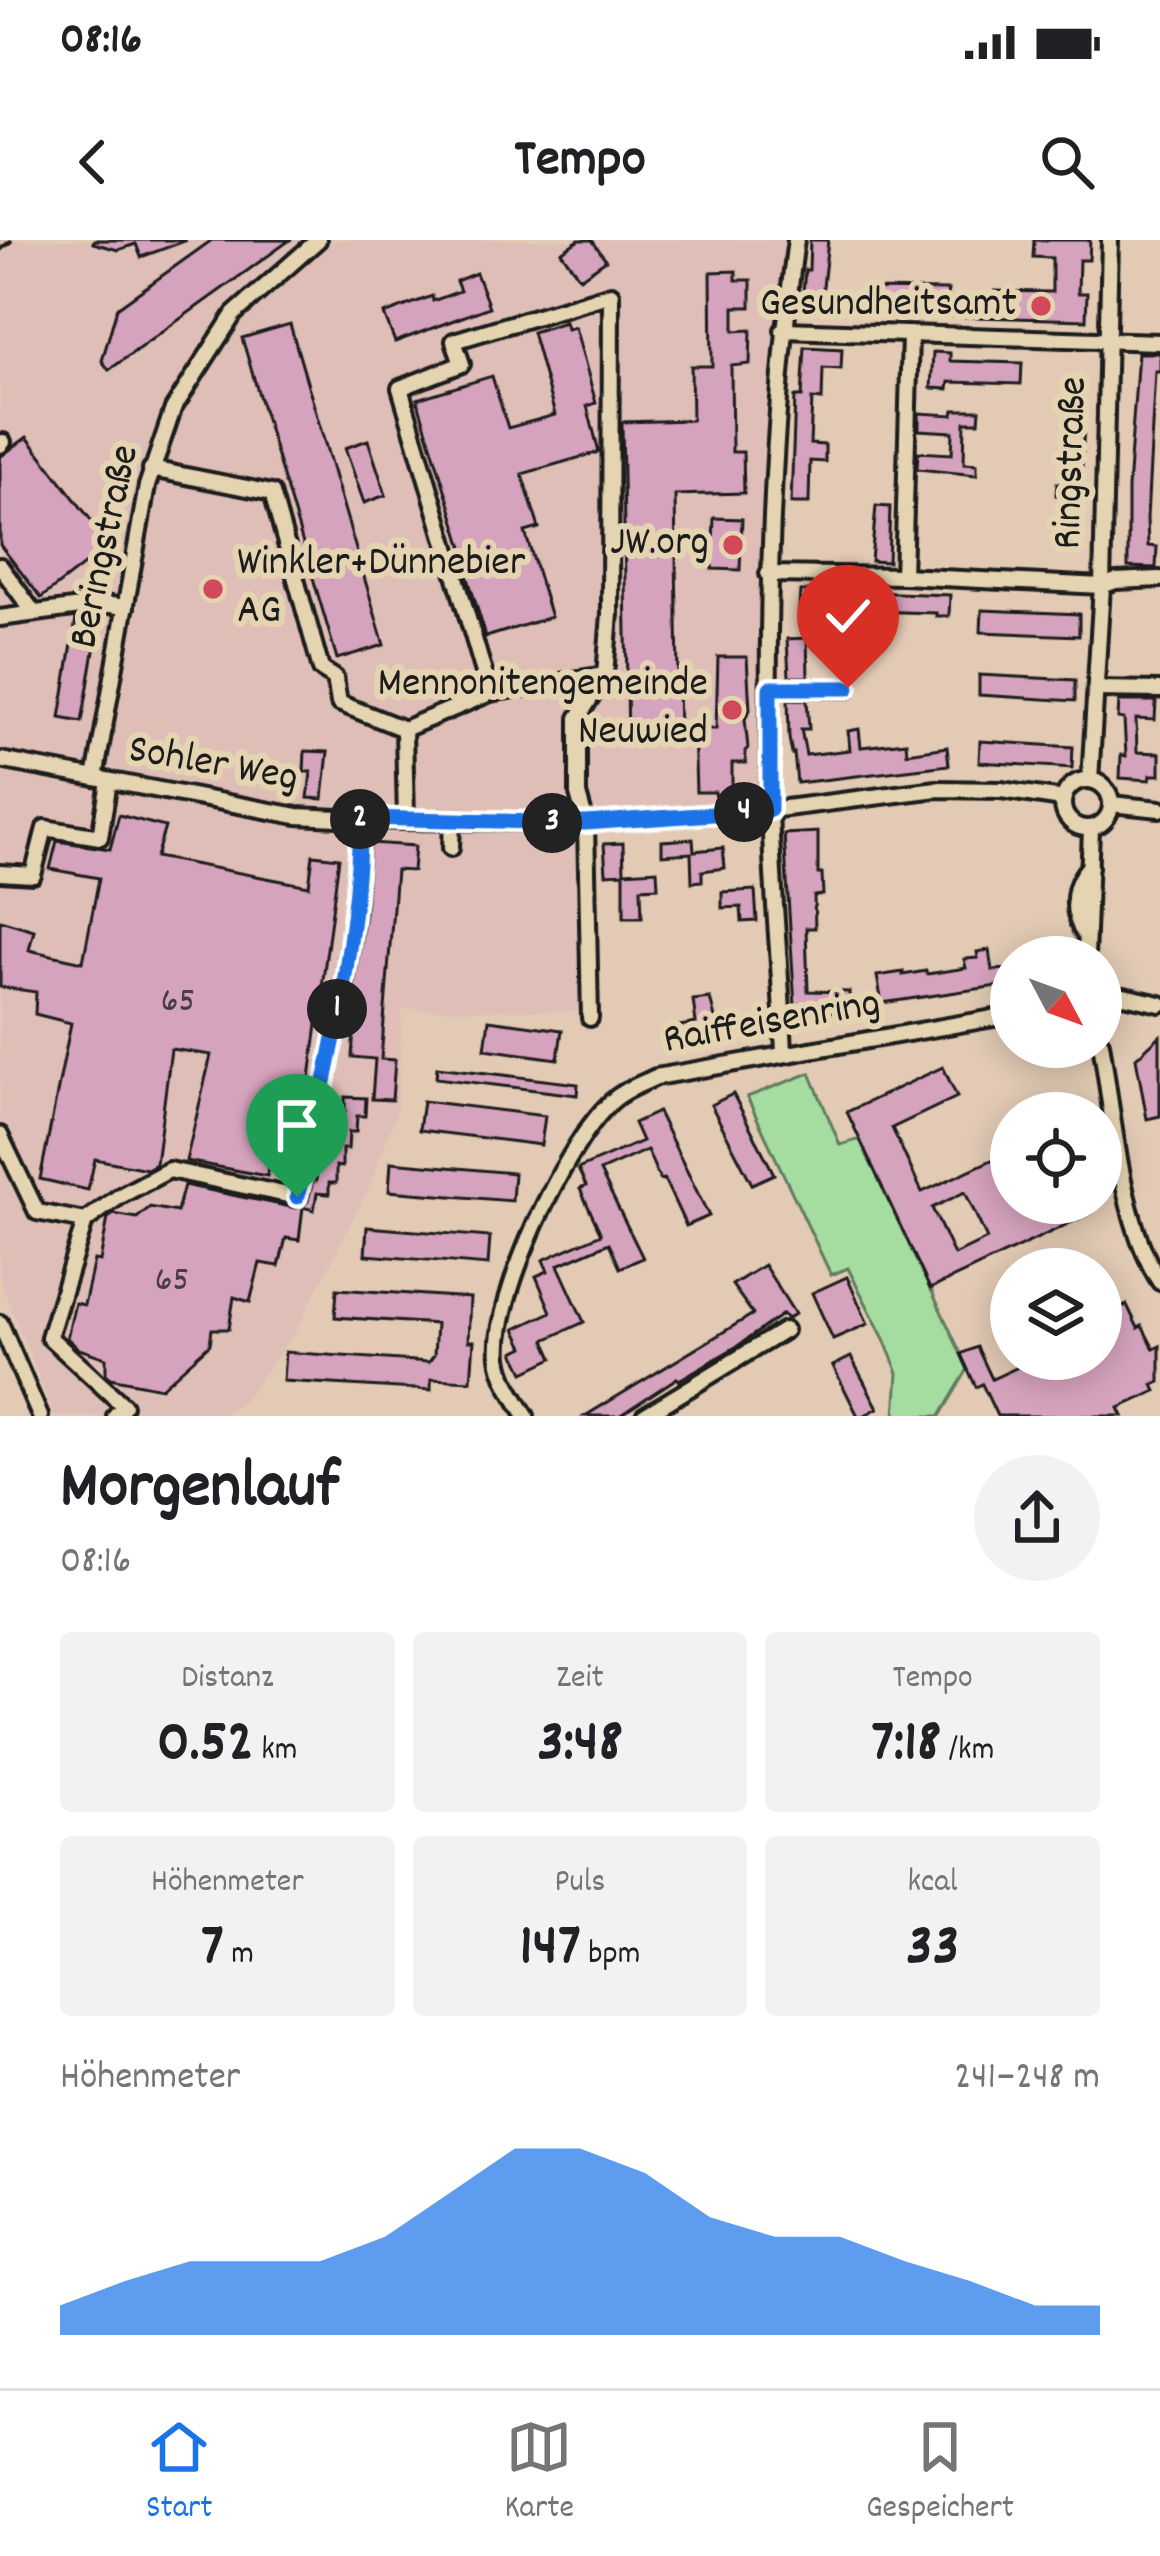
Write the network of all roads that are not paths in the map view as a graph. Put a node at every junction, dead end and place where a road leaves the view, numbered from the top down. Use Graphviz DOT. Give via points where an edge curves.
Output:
graph roads {
  1 [pos="318,240"];
  2 [pos="796,240"];
  3 [pos="1111,240"];
  4 [pos="783,331"];
  5 [pos="910,336"];
  6 [pos="1110,339"];
  7 [pos="1160,342"];
  8 [pos="151,469"];
  9 [pos="0,566"];
  10 [pos="768,574"];
  11 [pos="902,576"];
  12 [pos="1160,579"];
  13 [pos="1102,586"];
  14 [pos="126,607"];
  15 [pos="34,613"];
  16 [pos="0,618"];
  17 [pos="605,675"];
  18 [pos="770,688"];
  19 [pos="848,688"];
  20 [pos="1096,688"];
  21 [pos="1160,690"];
  22 [pos="490,693"];
  23 [pos="404,729"];
  24 [pos="0,760"];
  25 [pos="102,780"];
  26 [pos="1090,780"];
  27 [pos="1063,799"];
  28 [pos="1111,804"];
  29 [pos="1160,809"];
  30 [pos="770,810"];
  31 [pos="360,818"];
  32 [pos="406,821"];
  33 [pos="452,821"];
  34 [pos="586,823"];
  35 [pos="1090,829"];
  36 [pos="451,848"];
  37 [pos="0,873"];
  38 [pos="1088,936"];
  39 [pos="1124,996"];
  40 [pos="1160,1004"];
  41 [pos="590,1018"];
  42 [pos="990,1019"];
  43 [pos="784,1054"];
  44 [pos="1106,1068"];
  45 [pos="0,1135"];
  46 [pos="85,1221"];
  47 [pos="1160,1282"];
  48 [pos="0,1323"];
  49 [pos="785,1330"];
  50 [pos="40,1416"];
  51 [pos="116,1416"];
  52 [pos="526,1416"];
  53 [pos="644,1416"];
  1 -- 8 [label="street, Beringstraße" via="234,314 173,409"];
  2 -- 4 [label="street"];
  3 -- 6 [label="street, Ringstraße"];
  4 -- 5 [label="street"];
  4 -- 10 [label="street"];
  5 -- 6 [label="street"];
  5 -- 11 [label="street"];
  6 -- 7 [label="street"];
  6 -- 13 [label="street, Ringstraße"];
  8 -- 14 [label="street, Beringstraße"];
  8 -- 23 [label="street" via="272,493 321,670 335,678 339,704"];
  9 -- 15 [label="street"];
  10 -- 11 [label="street"];
  10 -- 18 [label="street"];
  11 -- 13 [label="street"];
  12 -- 13 [label="street"];
  13 -- 20 [label="street, Ringstraße"];
  14 -- 15 [label="street"];
  14 -- 25 [label="street, Beringstraße"];
  15 -- 16 [label="street"];
  17 -- 22 [label="street"];
  17 -- 22 [label="street" via="610,294 454,341 462,364 400,388"];
  17 -- 34 [label="street" via="578,718"];
  18 -- 19 [label="street"];
  18 -- 30 [label="street"];
  20 -- 21 [label="street"];
  20 -- 26 [label="street, Ringstraße"];
  22 -- 23 [label="street"];
  23 -- 32 [label="street"];
  24 -- 25 [label="street, Sohler Weg"];
  25 -- 31 [label="street, Sohler Weg" via="297,816"];
  25 -- 37 [label="street, Beringstraße" via="100,837 45,828 33,875"];
  26 -- 27 [label="street" via="1073,784"];
  26 -- 28 [label="street" via="1105,788"];
  27 -- 30 [label="street, Sohler Weg" via="938,789"];
  27 -- 35 [label="street" via="1072,824"];
  28 -- 29 [label="street"];
  28 -- 35 [label="street" via="1106,820"];
  30 -- 34 [label="street, Sohler Weg"];
  30 -- 43 [label="street"];
  31 -- 32 [label="street, Sohler Weg"];
  31 -- 46 [label="street" via="344,974 297,1197 169,1170"];
  32 -- 33 [label="street, Sohler Weg"];
  33 -- 34 [label="street, Sohler Weg"];
  33 -- 36 [label="street"];
  34 -- 41 [label="street"];
  35 -- 38 [label="street"];
  39 -- 40 [label="street"];
  42 -- 43 [label="street, Raiffeisenring"];
  43 -- 52 [label="street, Raiffeisenring" via="656,1077 613,1100 580,1137 535,1226 499,1331 499,1361"];
  44 -- 47 [label="street" via="1132,1215"];
  45 -- 46 [label="street" via="37,1212"];
  46 -- 51 [label="street" via="49,1336 124,1406"];
  48 -- 50 [label="street"];
  49 -- 53 [label="street"];
}
